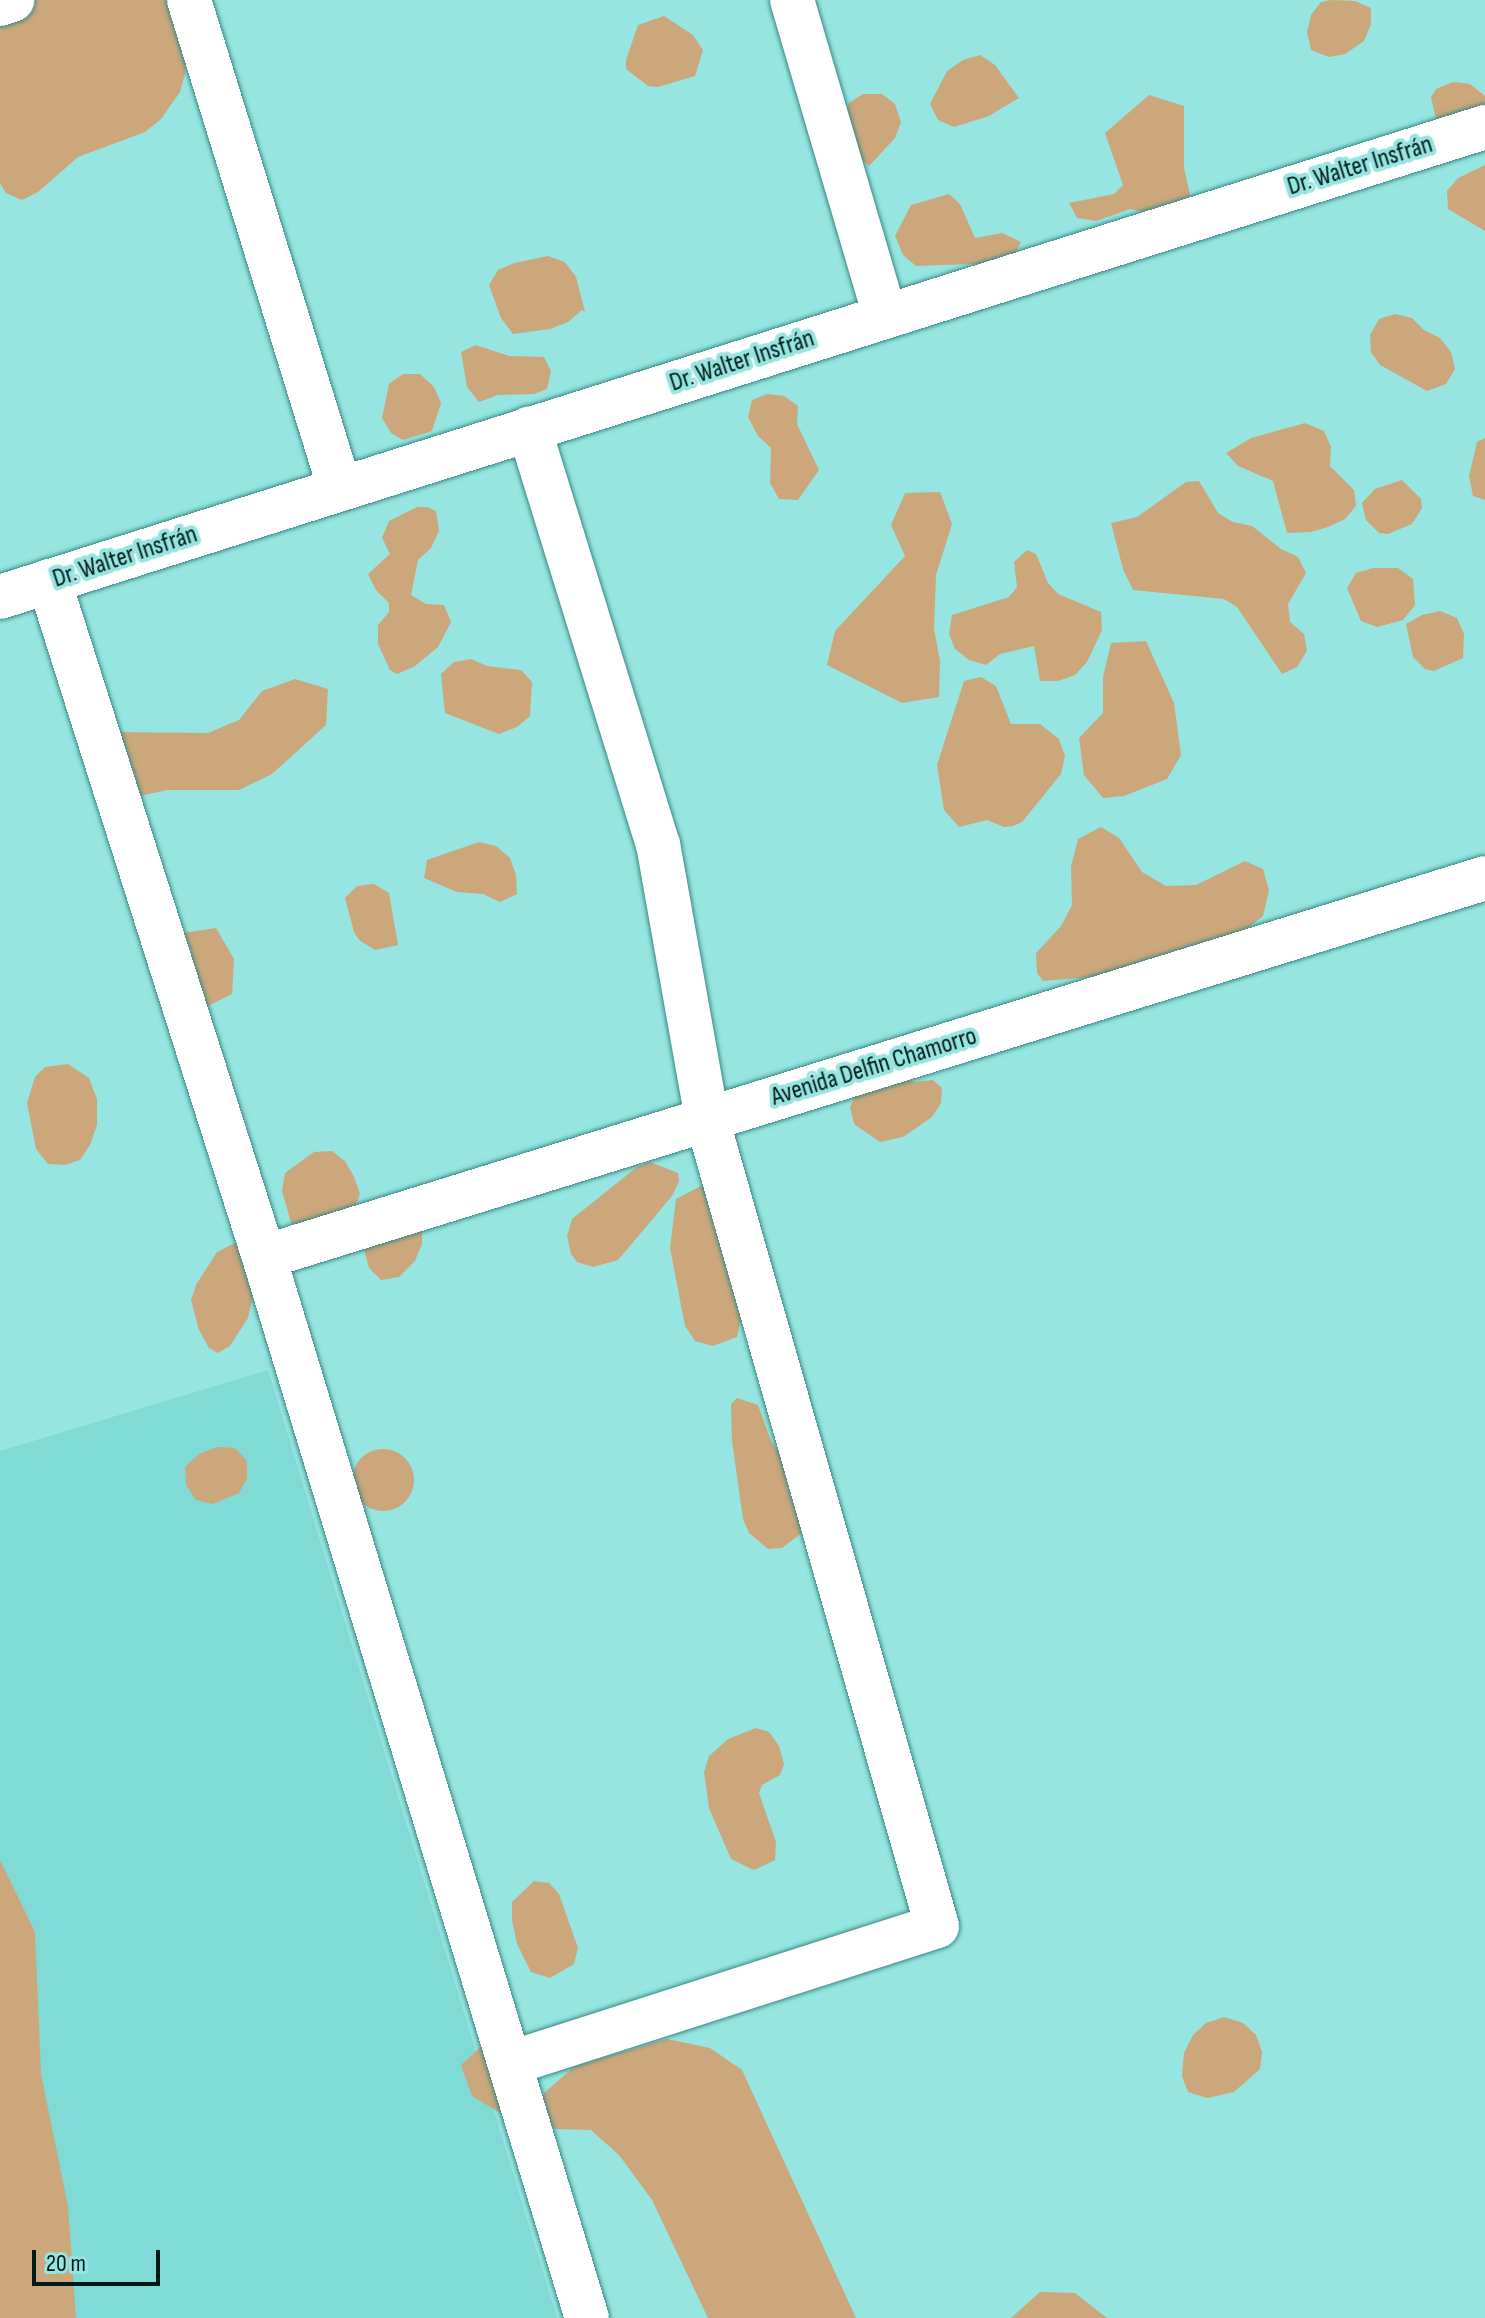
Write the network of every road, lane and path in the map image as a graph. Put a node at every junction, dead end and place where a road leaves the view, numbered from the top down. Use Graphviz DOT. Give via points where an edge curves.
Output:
graph roads {
  1 [pos="12,0"];
  2 [pos="189,0"];
  3 [pos="792,0"];
  4 [pos="0,4"];
  5 [pos="1485,127"];
  6 [pos="885,315"];
  7 [pos="529,429"];
  8 [pos="340,489"];
  9 [pos="49,581"];
  10 [pos="0,597"];
  11 [pos="1485,878"];
  12 [pos="707,1119"];
  13 [pos="264,1257"];
  14 [pos="511,2063"];
  15 [pos="587,2318"];
  1 -- 4 [label="street"];
  2 -- 8 [label="street"];
  3 -- 6 [label="street"];
  5 -- 6 [label="street, Dr. Walter Insfrán"];
  6 -- 7 [label="street, Dr. Walter Insfrán"];
  7 -- 8 [label="street, Dr. Walter Insfrán"];
  7 -- 12 [label="street" via="658,845"];
  8 -- 9 [label="street, Dr. Walter Insfrán"];
  9 -- 10 [label="street, Dr. Walter Insfrán"];
  9 -- 13 [label="street"];
  11 -- 12 [label="street, Avenida Delfin Chamorro"];
  12 -- 13 [label="street, Avenida Delfin Chamorro"];
  12 -- 14 [label="street" via="937,1926"];
  13 -- 14 [label="street"];
  14 -- 15 [label="street"];
}
